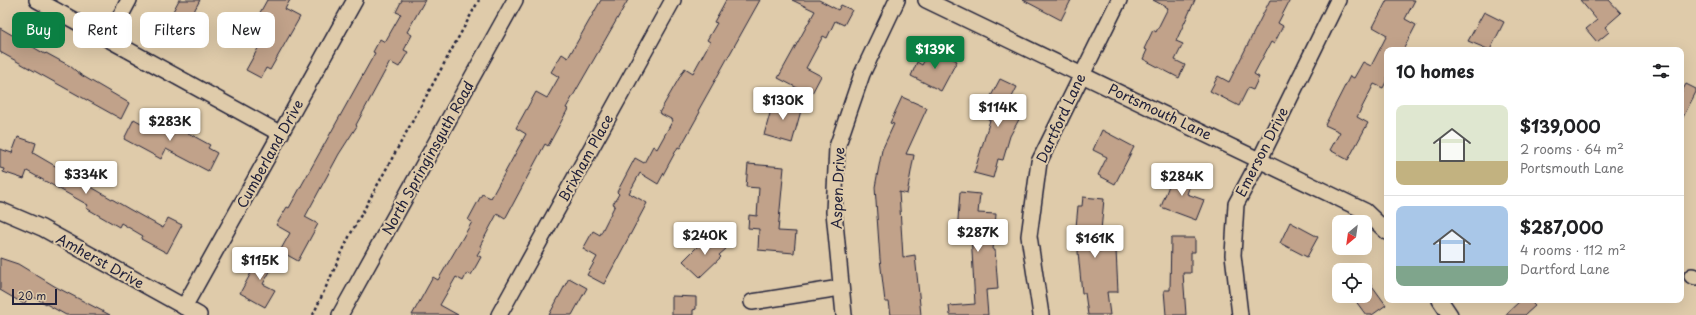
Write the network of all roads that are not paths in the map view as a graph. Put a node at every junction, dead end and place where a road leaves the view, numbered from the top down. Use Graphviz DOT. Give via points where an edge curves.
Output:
graph roads {
  1 [pos="37,0"];
  2 [pos="129,0"];
  3 [pos="355,0"];
  4 [pos="515,0"];
  5 [pos="673,0"];
  6 [pos="897,0"];
  7 [pos="926,0"];
  8 [pos="1118,0"];
  9 [pos="1338,0"];
  10 [pos="123,12"];
  11 [pos="73,20"];
  12 [pos="124,48"];
  13 [pos="1081,74"];
  14 [pos="281,134"];
  15 [pos="1260,159"];
  16 [pos="0,210"];
  17 [pos="1384,229"];
  18 [pos="840,288"];
  19 [pos="752,302"];
  20 [pos="1442,303"];
  21 [pos="184,307"];
  22 [pos="199,315"];
  23 [pos="340,315"];
  24 [pos="499,315"];
  25 [pos="844,315"];
  26 [pos="1041,315"];
  27 [pos="1240,315"];
  28 [pos="1450,315"];
  1 -- 11 [label="street"];
  2 -- 10 [label="street"];
  3 -- 14 [label="street, Cumberland Drive"];
  4 -- 23 [label="street, North Springinsguth Road"];
  5 -- 24 [label="street, Brixham Place"];
  6 -- 18 [label="street, Aspen Drive" via="862,74 837,147 834,212"];
  7 -- 13 [label="street, Portsmouth Lane"];
  8 -- 13 [label="street, Dartford Lane"];
  9 -- 15 [label="street, Emerson Drive"];
  12 -- 14 [label="street"];
  13 -- 15 [label="street, Portsmouth Lane"];
  13 -- 26 [label="street, Dartford Lane" via="1039,162 1029,236"];
  14 -- 21 [label="street, Cumberland Drive"];
  15 -- 17 [label="street, Portsmouth Lane" via="1364,211"];
  15 -- 27 [label="street, Emerson Drive" via="1236,204 1233,255"];
  16 -- 21 [label="street, Amherst Drive" via="42,228"];
  18 -- 19 [label="street"];
  18 -- 25 [label="street, Aspen Drive"];
  20 -- 28 [label="street"];
  21 -- 22 [label="street, Amherst Drive"];
}
